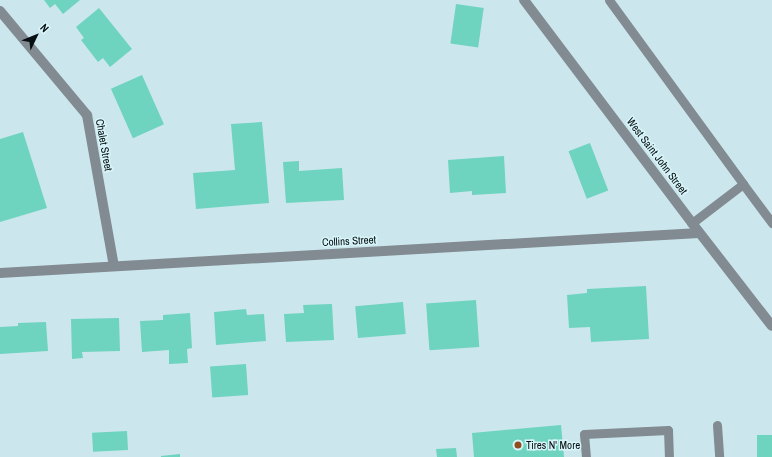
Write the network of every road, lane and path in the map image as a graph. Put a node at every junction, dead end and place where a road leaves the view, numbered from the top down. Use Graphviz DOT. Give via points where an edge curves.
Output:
graph roads {
  1 [pos="524,0"];
  2 [pos="609,0"];
  3 [pos="0,11"];
  4 [pos="744,184"];
  5 [pos="692,223"];
  6 [pos="772,223"];
  7 [pos="699,233"];
  8 [pos="114,266"];
  9 [pos="0,273"];
  10 [pos="772,326"];
  11 [pos="717,425"];
  12 [pos="586,457"];
  13 [pos="669,457"];
  14 [pos="719,457"];
  1 -- 5 [label="street, West Saint John Street"];
  2 -- 4 [label="lane"];
  3 -- 8 [label="street, Chalet Street" via="87,115"];
  4 -- 5 [label="lane"];
  4 -- 6 [label="lane"];
  5 -- 7 [label="street, West Saint John Street"];
  7 -- 8 [label="street, Collins Street"];
  7 -- 10 [label="street, West Saint John Street"];
  8 -- 9 [label="street, Collins Street"];
  11 -- 14 [label="lane"];
  12 -- 13 [label="lane" via="584,434 668,430"];
}
